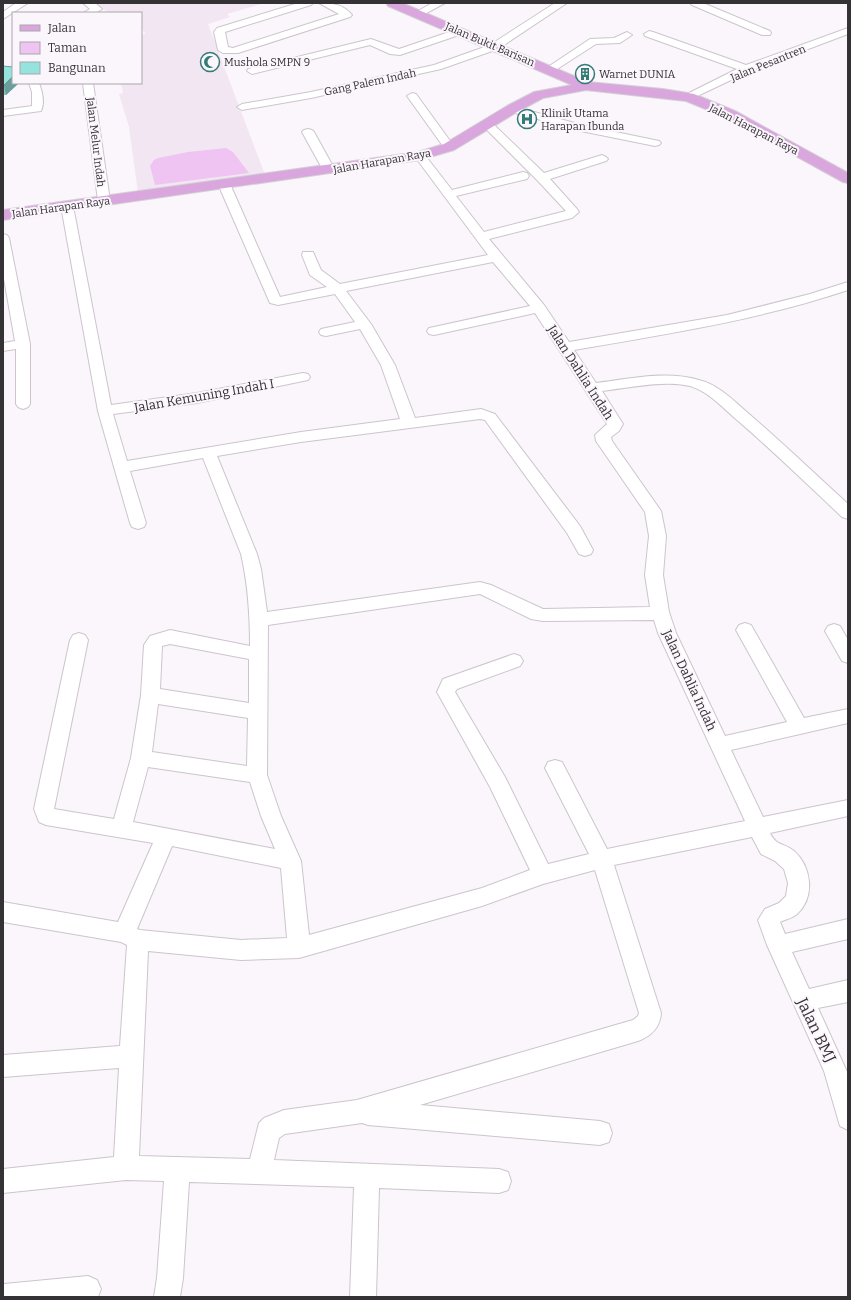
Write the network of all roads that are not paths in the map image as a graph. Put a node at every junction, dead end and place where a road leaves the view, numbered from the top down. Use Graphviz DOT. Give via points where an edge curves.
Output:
graph roads {
  1 [pos="23,3"];
  2 [pos="88,3"];
  3 [pos="308,3"];
  4 [pos="324,3"];
  5 [pos="351,3"];
  6 [pos="392,3"];
  7 [pos="440,3"];
  8 [pos="562,3"];
  9 [pos="695,3"];
  10 [pos="337,8"];
  11 [pos="14,12"];
  12 [pos="90,12"];
  13 [pos="418,14"];
  14 [pos="848,31"];
  15 [pos="458,32"];
  16 [pos="766,33"];
  17 [pos="650,34"];
  18 [pos="627,36"];
  19 [pos="494,46"];
  20 [pos="550,69"];
  21 [pos="746,69"];
  22 [pos="252,71"];
  23 [pos="34,84"];
  24 [pos="88,84"];
  25 [pos="586,86"];
  26 [pos="412,96"];
  27 [pos="689,97"];
  28 [pos="242,107"];
  29 [pos="512,109"];
  30 [pos="3,113"];
  31 [pos="488,124"];
  32 [pos="308,132"];
  33 [pos="655,143"];
  34 [pos="449,147"];
  35 [pos="420,156"];
  36 [pos="602,159"];
  37 [pos="329,170"];
  38 [pos="523,176"];
  39 [pos="542,178"];
  40 [pos="848,179"];
  41 [pos="224,184"];
  42 [pos="449,194"];
  43 [pos="104,200"];
  44 [pos="67,206"];
  45 [pos="3,215"];
  46 [pos="481,237"];
  47 [pos="3,238"];
  48 [pos="308,255"];
  49 [pos="496,257"];
  50 [pos="848,286"];
  51 [pos="338,289"];
  52 [pos="539,308"];
  53 [pos="364,324"];
  54 [pos="434,331"];
  55 [pos="326,332"];
  56 [pos="23,344"];
  57 [pos="3,347"];
  58 [pos="565,347"];
  59 [pos="303,378"];
  60 [pos="591,388"];
  61 [pos="23,404"];
  62 [pos="105,411"];
  63 [pos="409,423"];
  64 [pos="208,452"];
  65 [pos="122,467"];
  66 [pos="848,513"];
  67 [pos="138,524"];
  68 [pos="585,550"];
  69 [pos="661,613"];
  70 [pos="259,620"];
  71 [pos="744,630"];
  72 [pos="834,630"];
  73 [pos="79,640"];
  74 [pos="258,654"];
  75 [pos="848,656"];
  76 [pos="514,662"];
  77 [pos="150,695"];
  78 [pos="258,712"];
  79 [pos="848,716"];
  80 [pos="799,727"];
  81 [pos="720,745"];
  82 [pos="141,758"];
  83 [pos="555,768"];
  84 [pos="257,775"];
  85 [pos="848,808"];
  86 [pos="758,827"];
  87 [pos="122,828"];
  88 [pos="166,836"];
  89 [pos="602,859"];
  90 [pos="291,861"];
  91 [pos="542,876"];
  92 [pos="3,912"];
  93 [pos="848,929"];
  94 [pos="131,937"];
  95 [pos="778,945"];
  96 [pos="298,948"];
  97 [pos="848,991"];
  98 [pos="803,1001"];
  99 [pos="130,1056"];
  100 [pos="3,1066"];
  101 [pos="357,1112"];
  102 [pos="848,1118"];
  103 [pos="600,1133"];
  104 [pos="126,1168"];
  105 [pos="178,1169"];
  106 [pos="259,1173"];
  107 [pos="367,1175"];
  108 [pos="3,1181"];
  109 [pos="499,1181"];
  110 [pos="88,1289"];
  111 [pos="4,1297"];
  112 [pos="168,1297"];
  113 [pos="363,1297"];
  1 -- 11 [label="street"];
  2 -- 12 [label="street" via="97,9"];
  3 -- 10 [label="street" via="221,30 219,32 223,50 234,51 346,16"];
  4 -- 10 [label="street"];
  5 -- 10 [label="street"];
  6 -- 13 [label="main road, Jalan Bukit Barisan"];
  7 -- 13 [label="street"];
  8 -- 19 [label="street, Gang Palem Indah"];
  9 -- 16 [label="street"];
  13 -- 15 [label="main road, Jalan Bukit Barisan"];
  14 -- 21 [label="street, Jalan Pesantren"];
  15 -- 19 [label="main road, Jalan Bukit Barisan"];
  15 -- 22 [label="street" via="400,52 371,42"];
  17 -- 21 [label="street"];
  18 -- 20 [label="street" via="616,41 594,41"];
  19 -- 20 [label="main road, Jalan Bukit Barisan"];
  19 -- 28 [label="street, Gang Palem Indah" via="431,69"];
  20 -- 25 [label="main road, Jalan Bukit Barisan"];
  21 -- 27 [label="street, Jalan Pesantren"];
  23 -- 30 [label="street" via="37,110"];
  24 -- 43 [label="street, Jalan Melur Indah"];
  25 -- 27 [label="main road, Jalan Harapan Raya"];
  25 -- 29 [label="main road, Jalan Harapan Raya" via="539,95"];
  26 -- 34 [label="street"];
  27 -- 40 [label="main road, Jalan Harapan Raya" via="730,114"];
  29 -- 31 [label="main road, Jalan Harapan Raya"];
  29 -- 33 [label="street" via="581,128"];
  31 -- 34 [label="main road, Jalan Harapan Raya"];
  31 -- 39 [label="street"];
  32 -- 37 [label="street"];
  34 -- 35 [label="main road, Jalan Harapan Raya"];
  35 -- 37 [label="main road, Jalan Harapan Raya"];
  35 -- 42 [label="street, Jalan Dahlia Indah"];
  36 -- 39 [label="street"];
  37 -- 41 [label="main road, Jalan Harapan Raya"];
  38 -- 42 [label="street"];
  39 -- 46 [label="street" via="572,213"];
  41 -- 43 [label="main road, Jalan Harapan Raya"];
  41 -- 51 [label="street" via="275,300 283,301"];
  42 -- 46 [label="street, Jalan Dahlia Indah"];
  43 -- 44 [label="main road, Jalan Harapan Raya"];
  44 -- 45 [label="main road, Jalan Harapan Raya"];
  44 -- 62 [label="street"];
  46 -- 49 [label="street, Jalan Dahlia Indah"];
  47 -- 56 [label="street"];
  48 -- 51 [label="street" via="315,272"];
  49 -- 51 [label="street"];
  49 -- 52 [label="street, Jalan Dahlia Indah"];
  50 -- 58 [label="street" via="727,319"];
  51 -- 53 [label="street"];
  52 -- 54 [label="street"];
  52 -- 58 [label="street, Jalan Dahlia Indah"];
  53 -- 55 [label="street"];
  53 -- 63 [label="street" via="388,365"];
  56 -- 57 [label="street"];
  56 -- 61 [label="street"];
  58 -- 60 [label="street, Jalan Dahlia Indah"];
  59 -- 62 [label="street, Jalan Kemuning Indah I" via="190,399"];
  60 -- 66 [label="street" via="673,381 695,383 704,387 762,433"];
  60 -- 69 [label="street, Jalan Dahlia Indah" via="615,424 614,428 603,435 604,441 653,511 657,523 654,578"];
  62 -- 65 [label="street"];
  63 -- 64 [label="street"];
  63 -- 68 [label="street" via="481,414 490,417 574,530"];
  64 -- 65 [label="street"];
  64 -- 70 [label="street" via="249,554"];
  65 -- 67 [label="street"];
  69 -- 70 [label="street" via="543,615 480,588"];
  69 -- 81 [label="street, Jalan Dahlia Indah" via="667,633"];
  70 -- 74 [label="street"];
  71 -- 80 [label="street"];
  72 -- 75 [label="street"];
  73 -- 87 [label="street" via="44,813 48,817"];
  74 -- 77 [label="street" via="170,637 156,641 153,645"];
  74 -- 78 [label="street"];
  76 -- 91 [label="street" via="450,684 446,692 498,784"];
  77 -- 78 [label="street"];
  77 -- 82 [label="street"];
  78 -- 84 [label="street"];
  79 -- 80 [label="street"];
  80 -- 81 [label="street"];
  81 -- 86 [label="street, Jalan Dahlia Indah"];
  82 -- 84 [label="street"];
  82 -- 87 [label="street"];
  83 -- 89 [label="street"];
  84 -- 90 [label="street" via="271,816"];
  85 -- 86 [label="street"];
  86 -- 89 [label="street"];
  86 -- 95 [label="street, Jalan Dahlia Indah" via="768,848 788,859 799,882 797,901 788,909 769,918"];
  87 -- 88 [label="street"];
  88 -- 90 [label="street"];
  88 -- 94 [label="street"];
  89 -- 91 [label="street"];
  89 -- 101 [label="street" via="650,1013 650,1019 645,1027"];
  90 -- 96 [label="street"];
  91 -- 96 [label="street" via="482,897"];
  92 -- 94 [label="street"];
  93 -- 95 [label="street"];
  94 -- 96 [label="street" via="241,950"];
  94 -- 99 [label="street"];
  95 -- 98 [label="street, Jalan BMJ"];
  97 -- 98 [label="street"];
  98 -- 102 [label="street, Jalan BMJ" via="835,1069"];
  99 -- 100 [label="street"];
  99 -- 104 [label="street"];
  101 -- 103 [label="street"];
  101 -- 106 [label="street" via="284,1122 273,1127 268,1132"];
  104 -- 105 [label="street"];
  104 -- 108 [label="street"];
  105 -- 106 [label="street"];
  105 -- 112 [label="street"];
  106 -- 107 [label="street"];
  107 -- 109 [label="street"];
  107 -- 113 [label="street"];
  110 -- 111 [label="street"];
}
